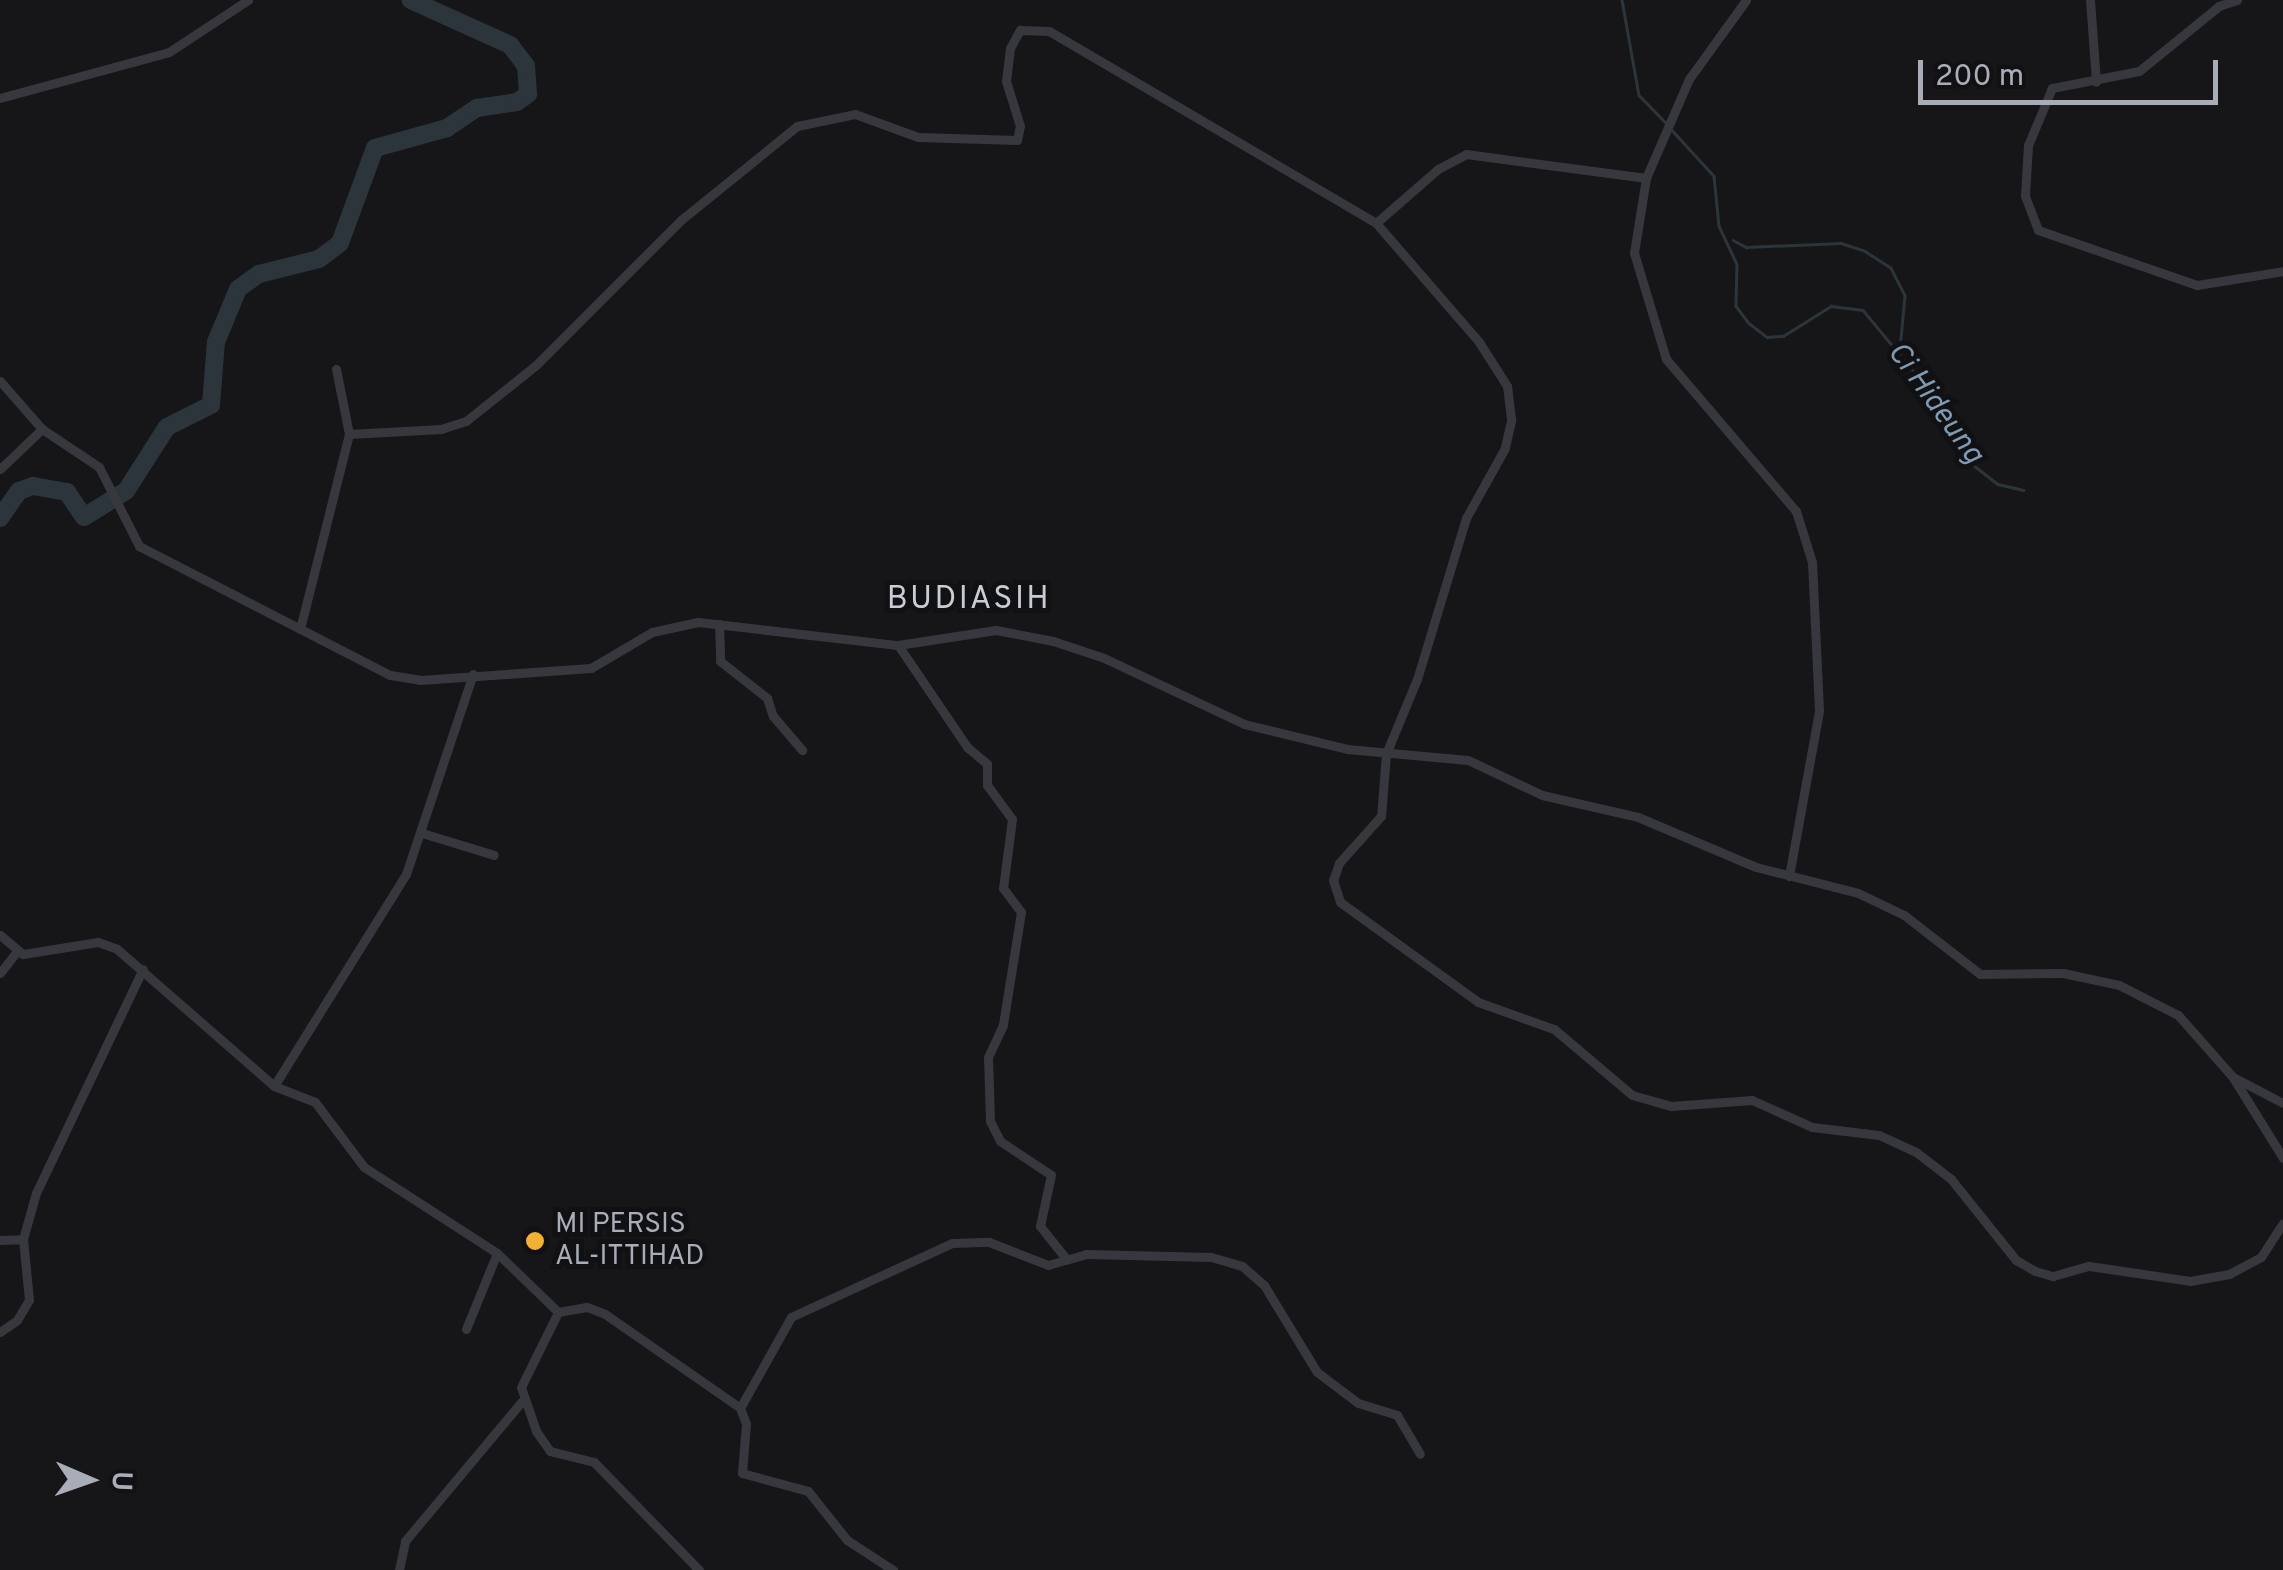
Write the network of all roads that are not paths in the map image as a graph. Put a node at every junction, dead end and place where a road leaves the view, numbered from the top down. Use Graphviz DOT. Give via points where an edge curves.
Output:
graph roads {
  1 [pos="248,0"];
  2 [pos="1746,0"];
  3 [pos="2090,0"];
  4 [pos="2236,0"];
  5 [pos="2096,82"];
  6 [pos="0,98"];
  7 [pos="1646,178"];
  8 [pos="1376,223"];
  9 [pos="2283,272"];
  10 [pos="336,369"];
  11 [pos="0,380"];
  12 [pos="42,429"];
  13 [pos="349,434"];
  14 [pos="0,469"];
  15 [pos="719,624"];
  16 [pos="300,629"];
  17 [pos="898,645"];
  18 [pos="473,674"];
  19 [pos="802,750"];
  20 [pos="1386,754"];
  21 [pos="422,833"];
  22 [pos="494,856"];
  23 [pos="1789,876"];
  24 [pos="0,935"];
  25 [pos="17,951"];
  26 [pos="143,969"];
  27 [pos="0,973"];
  28 [pos="2232,1076"];
  29 [pos="274,1086"];
  30 [pos="2283,1104"];
  31 [pos="2283,1158"];
  32 [pos="2283,1223"];
  33 [pos="23,1238"];
  34 [pos="0,1240"];
  35 [pos="497,1252"];
  36 [pos="1066,1260"];
  37 [pos="558,1312"];
  38 [pos="466,1329"];
  39 [pos="0,1332"];
  40 [pos="522,1401"];
  41 [pos="740,1408"];
  42 [pos="1420,1454"];
  43 [pos="398,1570"];
  44 [pos="700,1570"];
  45 [pos="893,1570"];
  1 -- 6 [label="street" via="169,52"];
  2 -- 7 [label="street" via="1689,79"];
  3 -- 5 [label="street"];
  4 -- 5 [label="street" via="2219,6 2138,71"];
  5 -- 9 [label="street" via="2059,84 2038,110 2024,181 2034,226 2197,285"];
  7 -- 8 [label="street" via="1466,154 1438,169"];
  7 -- 23 [label="street" via="1634,253 1657,340 1680,378 1796,511 1812,562 1819,710"];
  8 -- 13 [label="street" via="1078,46 1028,28 1014,35 1007,65 1008,98 1021,132 1017,140 918,136 856,114 797,126 680,220 535,366 466,421 441,429"];
  8 -- 20 [label="street" via="1496,365 1512,401 1505,448 1466,518 1418,679"];
  10 -- 13 [label="street"];
  11 -- 12 [label="street"];
  12 -- 14 [label="street"];
  12 -- 16 [label="street" via="93,461 132,538 149,552"];
  13 -- 16 [label="street"];
  15 -- 17 [label="street"];
  15 -- 18 [label="street" via="664,626 591,668"];
  15 -- 19 [label="street" via="720,662 767,698 773,716"];
  16 -- 18 [label="street" via="402,679"];
  17 -- 20 [label="street" via="996,630 1052,641 1104,658 1244,724"];
  17 -- 36 [label="street" via="967,747 987,764 988,785 1012,819 1003,888 1020,912 1004,1025 988,1057 990,1120 1000,1141 1051,1174 1040,1226"];
  18 -- 21 [label="street"];
  20 -- 23 [label="street" via="1468,760 1542,796 1638,818"];
  20 -- 32 [label="street" via="1380,816 1354,842 1333,880 1340,902 1478,1002 1554,1029 1622,1090 1671,1106 1752,1100 1812,1127 1879,1136 1943,1172 2016,1260 2053,1276 2089,1266 2190,1282 2229,1274 2261,1256"];
  21 -- 22 [label="street"];
  21 -- 29 [label="street" via="382,918"];
  23 -- 28 [label="street" via="1883,904 1980,974 2063,973 2119,985 2168,1008"];
  24 -- 25 [label="street"];
  25 -- 26 [label="street" via="34,955 105,942"];
  25 -- 27 [label="street"];
  26 -- 29 [label="street"];
  26 -- 33 [label="street" via="36,1193"];
  28 -- 30 [label="street"];
  28 -- 31 [label="street"];
  29 -- 35 [label="street" via="315,1102 364,1167"];
  33 -- 34 [label="street"];
  33 -- 39 [label="street" via="28,1300"];
  35 -- 37 [label="street"];
  35 -- 38 [label="street"];
  36 -- 41 [label="street" via="1042,1265 989,1242 964,1240 873,1278 791,1317"];
  36 -- 42 [label="street" via="1211,1257 1242,1266 1264,1285 1318,1372 1358,1403 1397,1414"];
  37 -- 40 [label="street" via="523,1378"];
  37 -- 41 [label="street" via="577,1306 605,1314"];
  40 -- 43 [label="street" via="402,1545"];
  40 -- 44 [label="street" via="550,1451 588,1457"];
  41 -- 45 [label="street" via="746,1424 742,1474 808,1491 848,1540"];
}
